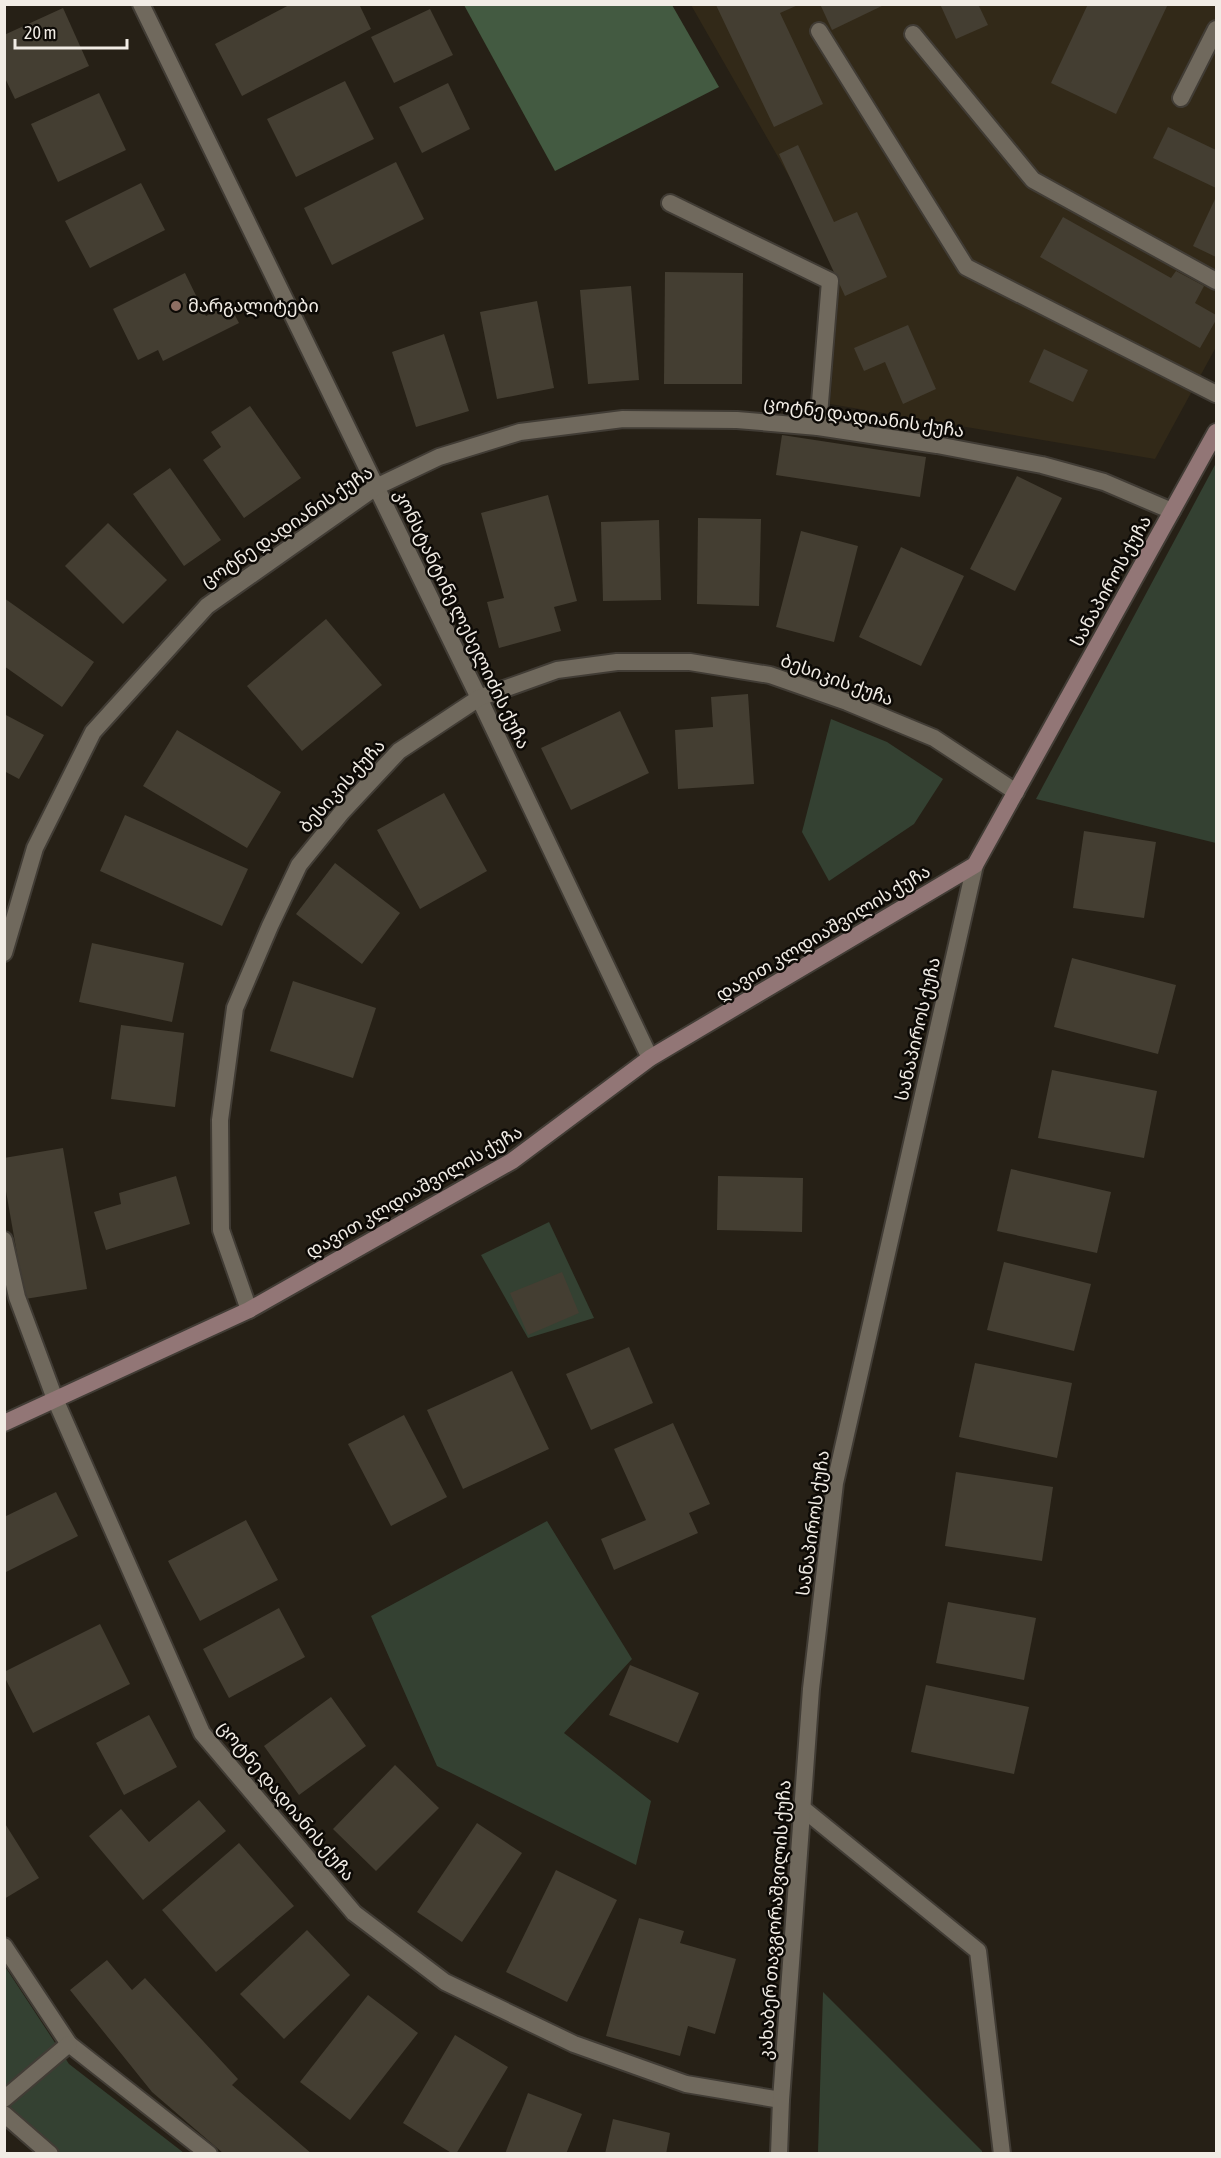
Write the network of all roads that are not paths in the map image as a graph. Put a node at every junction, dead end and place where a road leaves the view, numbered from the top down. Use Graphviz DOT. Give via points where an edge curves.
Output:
graph roads {
  1 [pos="141,4"];
  2 [pos="1216,29"];
  3 [pos="819,31"];
  4 [pos="912,34"];
  5 [pos="1181,98"];
  6 [pos="670,202"];
  7 [pos="1216,281"];
  8 [pos="1216,394"];
  9 [pos="818,427"];
  10 [pos="1216,432"];
  11 [pos="376,487"];
  12 [pos="1172,511"];
  13 [pos="479,698"];
  14 [pos="1016,792"];
  15 [pos="975,865"];
  16 [pos="4,953"];
  17 [pos="650,1058"];
  18 [pos="4,1240"];
  19 [pos="249,1310"];
  20 [pos="55,1399"];
  21 [pos="4,1422"];
  22 [pos="811,1689"];
  23 [pos="802,1808"];
  24 [pos="4,1946"];
  25 [pos="69,2044"];
  26 [pos="4,2099"];
  27 [pos="781,2100"];
  28 [pos="4,2114"];
  29 [pos="50,2154"];
  30 [pos="209,2154"];
  31 [pos="779,2154"];
  32 [pos="1002,2154"];
  1 -- 11 [label="street, კონსტანტინე ლესელიძის ქუჩა"];
  2 -- 5 [label="street"];
  3 -- 8 [label="street" via="966,267"];
  4 -- 7 [label="street" via="1033,180"];
  6 -- 9 [label="street" via="830,281"];
  9 -- 11 [label="street, ცოტნე დადიანის ქუჩა" via="737,420 623,419 520,432 439,456"];
  9 -- 12 [label="street, ცოტნე დადიანის ქუჩა" via="1042,465 1104,482"];
  10 -- 12 [label="main road, სანაპიროს ქუჩა"];
  11 -- 13 [label="street, კონსტანტინე ლესელიძის ქუჩა"];
  11 -- 16 [label="street, ცოტნე დადიანის ქუჩა" via="207,606 93,732 35,848"];
  12 -- 14 [label="main road, სანაპიროს ქუჩა"];
  13 -- 14 [label="street, ბესიკის ქუჩა" via="557,669 617,662 690,662 770,675 934,738"];
  13 -- 17 [label="street, კონსტანტინე ლესელიძის ქუჩა"];
  13 -- 19 [label="street, ბესიკის ქუჩა" via="399,751 299,865 235,1008 220,1120 221,1230"];
  14 -- 15 [label="main road, სანაპიროს ქუჩა"];
  15 -- 17 [label="main road, დავით კლდიაშვილის ქუჩა"];
  15 -- 22 [label="street, სანაპიროს ქუჩა" via="835,1483"];
  17 -- 19 [label="main road, დავით კლდიაშვილის ქუჩა" via="512,1161"];
  18 -- 20 [label="street, ცოტნე დადიანის ქუჩა" via="17,1297"];
  19 -- 20 [label="main road, დავით კლდიაშვილის ქუჩა"];
  20 -- 21 [label="main road, დავით კლდიაშვილის ქუჩა"];
  20 -- 27 [label="street, ცოტნე დადიანის ქუჩა" via="202,1733 354,1913 445,1982 574,2044 686,2084"];
  22 -- 23 [label="street, კახაბერ თავგორაშვილის ქუჩა"];
  23 -- 27 [label="street, კახაბერ თავგორაშვილის ქუჩა"];
  23 -- 32 [label="street" via="978,1951"];
  24 -- 25 [label="street"];
  25 -- 26 [label="street"];
  25 -- 30 [label="street"];
  27 -- 31 [label="street, კახაბერ თავგორაშვილის ქუჩა"];
  28 -- 29 [label="street"];
}
